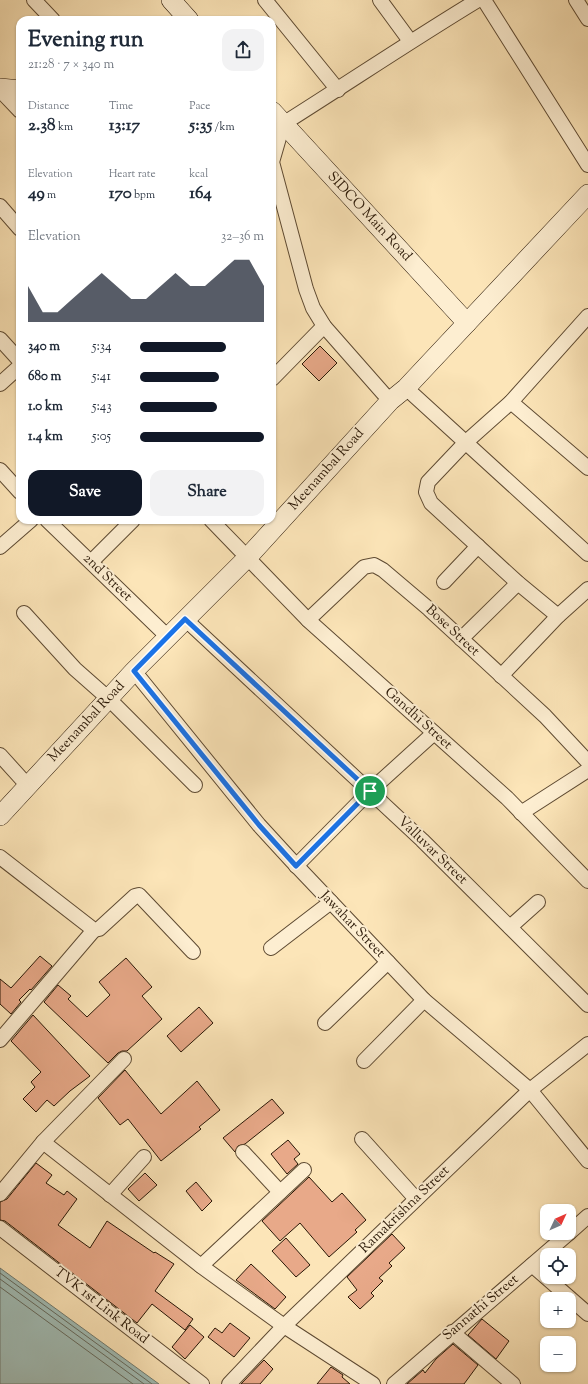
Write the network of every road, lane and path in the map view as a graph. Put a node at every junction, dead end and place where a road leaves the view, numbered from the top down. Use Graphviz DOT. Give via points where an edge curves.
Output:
graph roads {
  1 [pos="34,0"];
  2 [pos="265,0"];
  3 [pos="380,0"];
  4 [pos="478,0"];
  5 [pos="484,0"];
  6 [pos="576,0"];
  7 [pos="177,2"];
  8 [pos="49,16"];
  9 [pos="186,16"];
  10 [pos="588,19"];
  11 [pos="410,41"];
  12 [pos="0,89"];
  13 [pos="16,90"];
  14 [pos="338,90"];
  15 [pos="16,107"];
  16 [pos="276,119"];
  17 [pos="588,166"];
  18 [pos="276,177"];
  19 [pos="588,194"];
  20 [pos="0,206"];
  21 [pos="16,224"];
  22 [pos="588,316"];
  23 [pos="467,323"];
  24 [pos="324,326"];
  25 [pos="0,339"];
  26 [pos="16,357"];
  27 [pos="16,370"];
  28 [pos="276,375"];
  29 [pos="0,384"];
  30 [pos="406,388"];
  31 [pos="390,402"];
  32 [pos="511,402"];
  33 [pos="465,443"];
  34 [pos="588,468"];
  35 [pos="0,470"];
  36 [pos="16,482"];
  37 [pos="27,524"];
  38 [pos="51,524"];
  39 [pos="129,524"];
  40 [pos="215,524"];
  41 [pos="478,546"];
  42 [pos="0,547"];
  43 [pos="588,554"];
  44 [pos="247,558"];
  45 [pos="91,562"];
  46 [pos="444,582"];
  47 [pos="518,583"];
  48 [pos="588,589"];
  49 [pos="24,612"];
  50 [pos="558,616"];
  51 [pos="185,619"];
  52 [pos="308,620"];
  53 [pos="168,637"];
  54 [pos="461,639"];
  55 [pos="134,671"];
  56 [pos="501,676"];
  57 [pos="109,700"];
  58 [pos="434,733"];
  59 [pos="0,755"];
  60 [pos="588,762"];
  61 [pos="588,770"];
  62 [pos="195,785"];
  63 [pos="28,786"];
  64 [pos="370,791"];
  65 [pos="522,813"];
  66 [pos="0,816"];
  67 [pos="0,856"];
  68 [pos="296,866"];
  69 [pos="588,881"];
  70 [pos="331,902"];
  71 [pos="538,902"];
  72 [pos="510,928"];
  73 [pos="94,930"];
  74 [pos="271,948"];
  75 [pos="193,952"];
  76 [pos="388,962"];
  77 [pos="424,1000"];
  78 [pos="588,1005"];
  79 [pos="325,1023"];
  80 [pos="0,1040"];
  81 [pos="588,1044"];
  82 [pos="124,1059"];
  83 [pos="364,1061"];
  84 [pos="530,1090"];
  85 [pos="362,1139"];
  86 [pos="43,1142"];
  87 [pos="243,1152"];
  88 [pos="144,1157"];
  89 [pos="588,1161"];
  90 [pos="304,1170"];
  91 [pos="280,1192"];
  92 [pos="0,1194"];
  93 [pos="110,1195"];
  94 [pos="416,1200"];
  95 [pos="588,1216"];
  96 [pos="576,1227"];
  97 [pos="0,1228"];
  98 [pos="561,1240"];
  99 [pos="532,1265"];
  100 [pos="201,1266"];
  101 [pos="588,1314"];
  102 [pos="284,1326"];
  103 [pos="452,1332"];
  104 [pos="202,1384"];
  105 [pos="229,1384"];
  106 [pos="372,1384"];
  107 [pos="394,1384"];
  108 [pos="513,1384"];
  1 -- 8 [label="street"];
  2 -- 14 [label="street"];
  3 -- 11 [label="street"];
  4 -- 11 [label="street"];
  5 -- 17 [label="street"];
  6 -- 10 [label="street"];
  7 -- 9 [label="main road"];
  11 -- 14 [label="street"];
  12 -- 13 [label="main road"];
  12 -- 15 [label="street"];
  14 -- 16 [label="street"];
  16 -- 23 [label="main road, SIDCO Main Road"];
  18 -- 24 [label="street" via="306,290"];
  19 -- 23 [label="main road, Meenambal Road"];
  20 -- 21 [label="street"];
  22 -- 32 [label="street"];
  23 -- 30 [label="main road, Meenambal Road"];
  24 -- 28 [label="street"];
  24 -- 31 [label="street"];
  25 -- 26 [label="street"];
  27 -- 29 [label="street"];
  30 -- 31 [label="main road, Meenambal Road"];
  30 -- 33 [label="street"];
  31 -- 44 [label="main road, Meenambal Road"];
  32 -- 33 [label="street"];
  32 -- 34 [label="street"];
  33 -- 41 [label="street" via="428,482 426,492 431,503"];
  33 -- 43 [label="street"];
  35 -- 36 [label="street"];
  37 -- 42 [label="street"];
  38 -- 45 [label="street, 2nd Street"];
  39 -- 45 [label="street"];
  40 -- 44 [label="street, Gandhi Street"];
  41 -- 46 [label="street"];
  41 -- 47 [label="street"];
  44 -- 51 [label="main road, Meenambal Road"];
  44 -- 52 [label="street, Gandhi Street"];
  45 -- 53 [label="street, 2nd Street"];
  47 -- 50 [label="street"];
  47 -- 54 [label="street"];
  48 -- 50 [label="street"];
  49 -- 57 [label="street" via="75,669"];
  50 -- 56 [label="street"];
  51 -- 53 [label="main road, Meenambal Road"];
  51 -- 64 [label="street, Valluvar Street"];
  52 -- 54 [label="street, Bose Street" via="364,567 374,565 383,570"];
  52 -- 58 [label="street, Gandhi Street"];
  53 -- 55 [label="main road, Meenambal Road"];
  54 -- 56 [label="street, Bose Street"];
  55 -- 57 [label="main road, Meenambal Road"];
  55 -- 68 [label="street, Jawahar Street" via="259,825"];
  56 -- 60 [label="street, Bose Street" via="545,716"];
  57 -- 62 [label="street"];
  57 -- 63 [label="main road, Meenambal Road"];
  58 -- 64 [label="street"];
  58 -- 65 [label="street, Gandhi Street"];
  59 -- 63 [label="street"];
  61 -- 65 [label="street"];
  63 -- 66 [label="main road, Meenambal Road"];
  64 -- 68 [label="street"];
  64 -- 72 [label="street, Valluvar Street"];
  65 -- 69 [label="street, Gandhi Street"];
  67 -- 73 [label="street"];
  68 -- 70 [label="street, Jawahar Street"];
  70 -- 74 [label="street"];
  70 -- 76 [label="street, Jawahar Street"];
  71 -- 72 [label="street"];
  72 -- 78 [label="street, Valluvar Street"];
  73 -- 75 [label="street" via="99,929 139,895"];
  73 -- 80 [label="street"];
  76 -- 77 [label="street, Jawahar Street"];
  76 -- 79 [label="street"];
  77 -- 83 [label="street"];
  77 -- 84 [label="street, Jawahar Street"];
  81 -- 84 [label="street, Ramakrishna Street"];
  82 -- 86 [label="street"];
  84 -- 89 [label="street, Jawahar Street"];
  84 -- 94 [label="street, Ramakrishna Street"];
  85 -- 94 [label="street"];
  86 -- 92 [label="street"];
  86 -- 93 [label="street"];
  87 -- 91 [label="street"];
  88 -- 93 [label="street"];
  90 -- 91 [label="street"];
  91 -- 100 [label="street"];
  93 -- 100 [label="street"];
  94 -- 102 [label="street, Ramakrishna Street"];
  95 -- 96 [label="street, Sannathi Street"];
  97 -- 104 [label="street, TVK 1st Link Road"];
  98 -- 99 [label="street, Sannathi Street"];
  99 -- 101 [label="street"];
  99 -- 103 [label="street, Sannathi Street"];
  100 -- 102 [label="street"];
  102 -- 105 [label="street, Ramakrishna Street"];
  102 -- 106 [label="street"];
  103 -- 107 [label="street, Sannathi Street"];
  103 -- 108 [label="street"];
}
